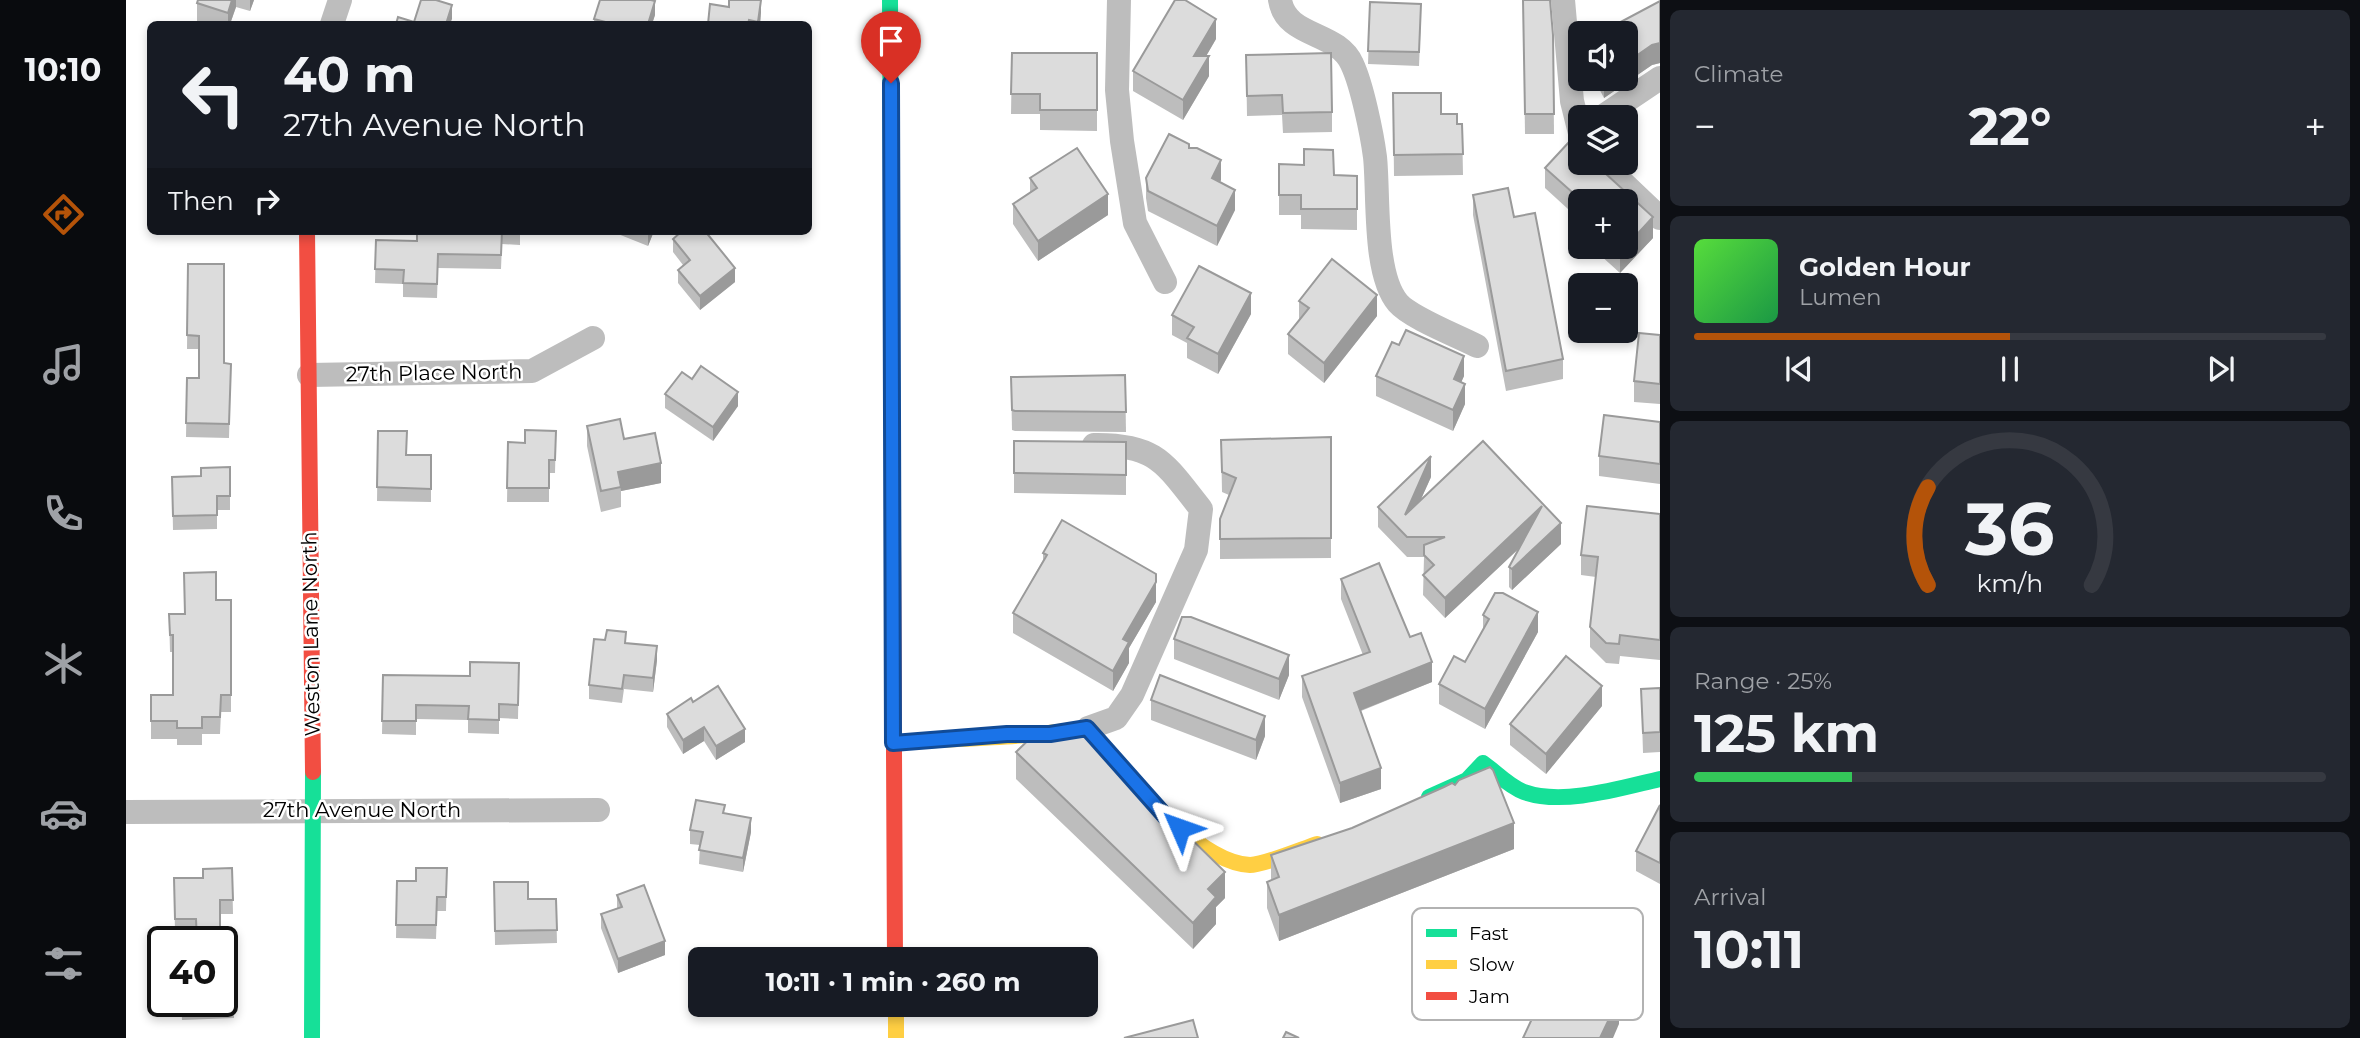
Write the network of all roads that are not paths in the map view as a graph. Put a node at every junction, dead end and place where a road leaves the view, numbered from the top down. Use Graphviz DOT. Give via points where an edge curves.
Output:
graph roads {
  1 [pos="340,0"];
  2 [pos="890,0"];
  3 [pos="1119,0"];
  4 [pos="1280,0"];
  5 [pos="1563,0"];
  6 [pos="333,21"];
  7 [pos="1660,78"];
  8 [pos="1573,105"];
  9 [pos="1620,105"];
  10 [pos="1615,175"];
  11 [pos="1660,218"];
  12 [pos="307,235"];
  13 [pos="1165,282"];
  14 [pos="593,338"];
  15 [pos="1477,346"];
  16 [pos="309,375"];
  17 [pos="1069,446"];
  18 [pos="1087,728"];
  19 [pos="893,743"];
  20 [pos="1660,779"];
  21 [pos="1414,804"];
  22 [pos="313,810"];
  23 [pos="598,810"];
  24 [pos="126,812"];
  25 [pos="1332,839"];
  26 [pos="895,947"];
  27 [pos="896,1017"];
  28 [pos="312,1038"];
  29 [pos="896,1038"];
  1 -- 6 [label="street"];
  2 -- 19 [label="street"];
  3 -- 13 [label="street" via="1117,90 1135,223"];
  4 -- 15 [label="street" via="1290,22 1341,48 1352,63 1375,156 1382,261 1398,303"];
  5 -- 8 [label="street"];
  7 -- 9 [label="street"];
  10 -- 11 [label="street"];
  12 -- 16 [label="street, Weston Lane North"];
  14 -- 16 [label="street, 27th Place North" via="532,371"];
  16 -- 22 [label="street, Weston Lane North"];
  17 -- 18 [label="street" via="1131,447 1148,453 1166,464 1201,509 1196,550 1132,695 1116,718"];
  18 -- 19 [label="street"];
  18 -- 25 [label="street" via="1166,817 1223,859 1252,865"];
  19 -- 26 [label="street"];
  20 -- 21 [label="street" via="1559,797 1524,792 1483,763 1467,780"];
  22 -- 23 [label="street, 27th Avenue North"];
  22 -- 24 [label="street, 27th Avenue North"];
  22 -- 28 [label="street, Weston Lane North"];
  27 -- 29 [label="street"];
}
